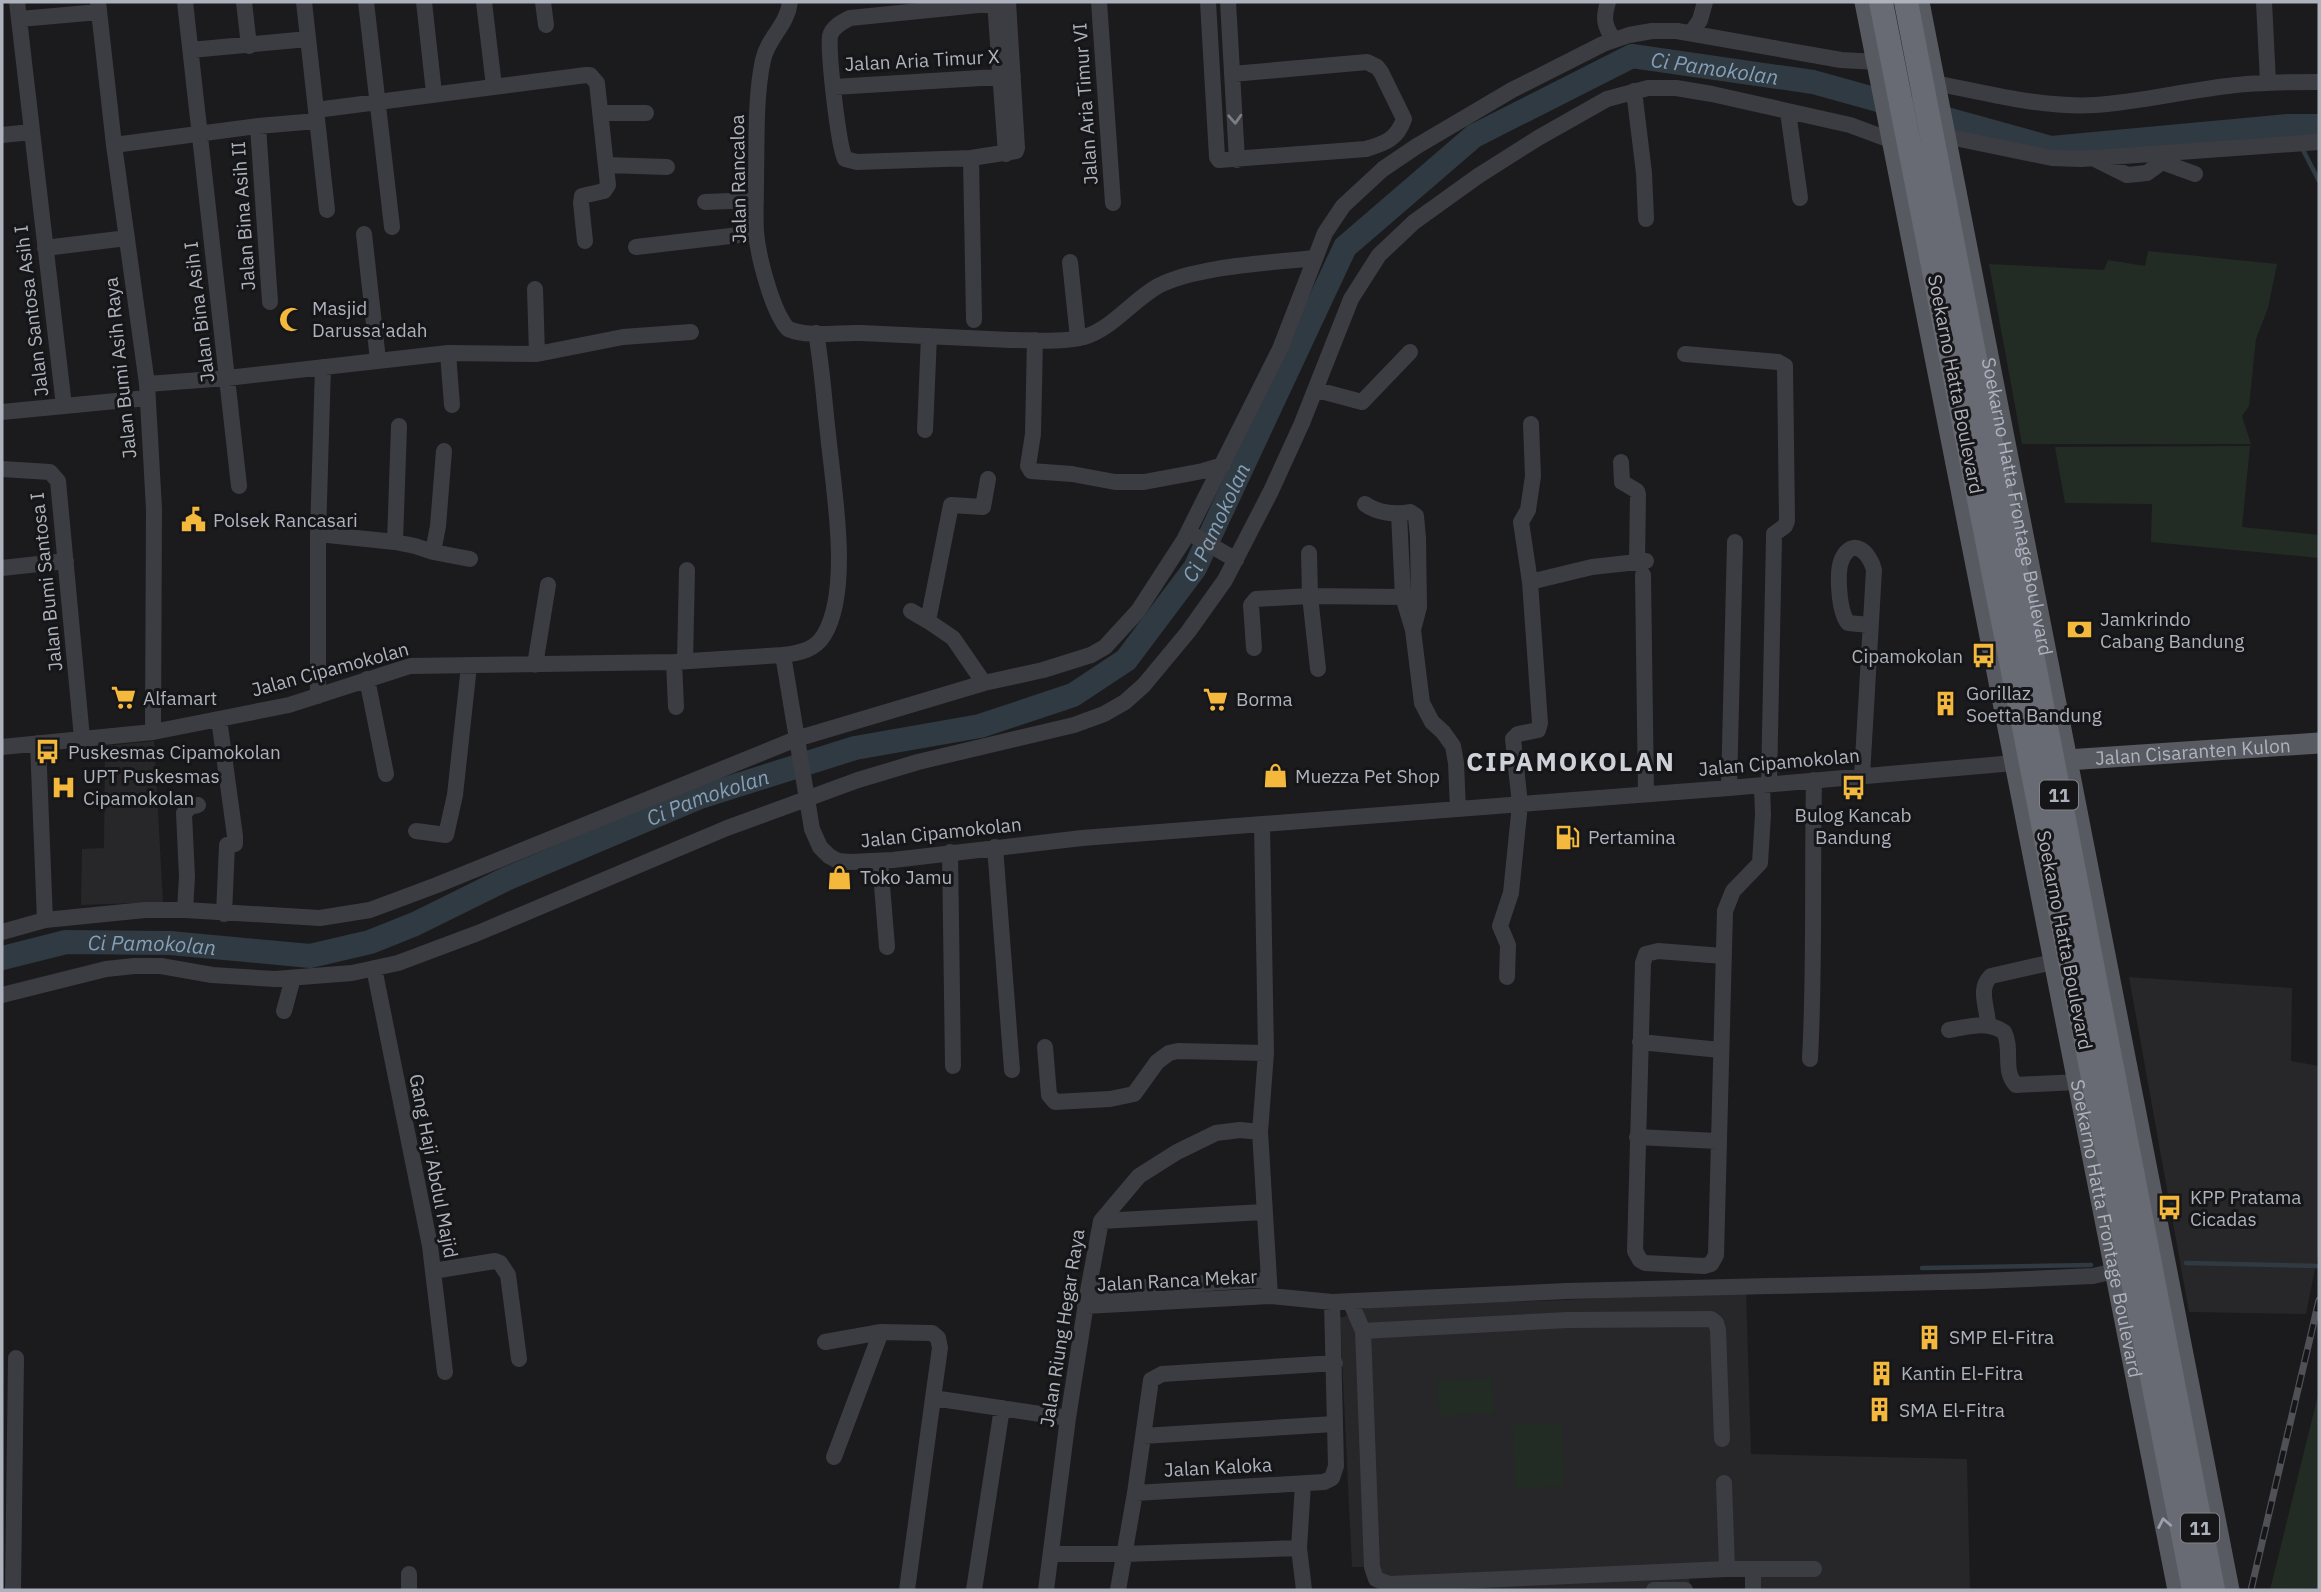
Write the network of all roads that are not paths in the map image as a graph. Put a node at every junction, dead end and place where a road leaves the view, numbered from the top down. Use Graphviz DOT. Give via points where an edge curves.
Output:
graph roads {
  1 [pos="18,2"];
  2 [pos="185,2"];
  3 [pos="244,2"];
  4 [pos="304,2"];
  5 [pos="366,2"];
  6 [pos="424,2"];
  7 [pos="484,2"];
  8 [pos="543,2"];
  9 [pos="790,2"];
  10 [pos="1002,2"];
  11 [pos="1099,2"];
  12 [pos="1208,2"];
  13 [pos="1228,2"];
  14 [pos="1608,2"];
  15 [pos="1704,2"];
  16 [pos="1865,2"];
  17 [pos="1881,2"];
  18 [pos="1906,2"];
  19 [pos="1919,2"];
  20 [pos="2264,2"];
  21 [pos="99,7"];
  22 [pos="20,19"];
  23 [pos="1229,21"];
  24 [pos="1209,22"];
  25 [pos="546,25"];
  26 [pos="1692,32"];
  27 [pos="308,39"];
  28 [pos="1614,40"];
  29 [pos="249,46"];
  30 [pos="191,50"];
  31 [pos="1232,74"];
  32 [pos="1885,74"];
  33 [pos="1006,76"];
  34 [pos="2268,82"];
  35 [pos="2319,82"];
  36 [pos="494,86"];
  37 [pos="834,86"];
  38 [pos="1932,89"];
  39 [pos="1634,90"];
  40 [pos="434,93"];
  41 [pos="378,101"];
  42 [pos="1788,112"];
  43 [pos="600,113"];
  44 [pos="646,113"];
  45 [pos="317,115"];
  46 [pos="258,126"];
  47 [pos="1920,131"];
  48 [pos="32,132"];
  49 [pos="200,134"];
  50 [pos="2,135"];
  51 [pos="2314,143"];
  52 [pos="114,145"];
  53 [pos="971,158"];
  54 [pos="1237,160"];
  55 [pos="2097,160"];
  56 [pos="606,165"];
  57 [pos="667,167"];
  58 [pos="2195,174"];
  59 [pos="1955,188"];
  60 [pos="1800,198"];
  61 [pos="756,200"];
  62 [pos="705,202"];
  63 [pos="1113,203"];
  64 [pos="327,210"];
  65 [pos="1646,219"];
  66 [pos="393,227"];
  67 [pos="756,233"];
  68 [pos="364,234"];
  69 [pos="127,238"];
  70 [pos="585,241"];
  71 [pos="636,247"];
  72 [pos="45,248"];
  73 [pos="1314,258"];
  74 [pos="1070,262"];
  75 [pos="535,289"];
  76 [pos="270,302"];
  77 [pos="974,320"];
  78 [pos="691,332"];
  79 [pos="816,333"];
  80 [pos="929,336"];
  81 [pos="1078,338"];
  82 [pos="1035,340"];
  83 [pos="1410,352"];
  84 [pos="448,353"];
  85 [pos="537,354"];
  86 [pos="1685,354"];
  87 [pos="377,360"];
  88 [pos="323,367"];
  89 [pos="227,378"];
  90 [pos="1956,380"];
  91 [pos="1317,390"];
  92 [pos="147,391"];
  93 [pos="452,405"];
  94 [pos="64,406"];
  95 [pos="2,411"];
  96 [pos="1531,424"];
  97 [pos="399,426"];
  98 [pos="925,430"];
  99 [pos="1951,434"];
  100 [pos="444,451"];
  101 [pos="1621,461"];
  102 [pos="1223,465"];
  103 [pos="2,469"];
  104 [pos="988,479"];
  105 [pos="239,486"];
  106 [pos="1365,504"];
  107 [pos="1399,514"];
  108 [pos="318,534"];
  109 [pos="1193,535"];
  110 [pos="395,542"];
  111 [pos="1734,542"];
  112 [pos="433,552"];
  113 [pos="1309,553"];
  114 [pos="1231,556"];
  115 [pos="470,559"];
  116 [pos="66,561"];
  117 [pos="1642,566"];
  118 [pos="2,568"];
  119 [pos="687,569"];
  120 [pos="1530,582"];
  121 [pos="548,585"];
  122 [pos="1310,596"];
  123 [pos="1403,597"];
  124 [pos="911,611"];
  125 [pos="928,621"];
  126 [pos="1870,625"];
  127 [pos="1413,629"];
  128 [pos="1254,648"];
  129 [pos="783,655"];
  130 [pos="679,661"];
  131 [pos="535,665"];
  132 [pos="469,666"];
  133 [pos="1318,669"];
  134 [pos="367,679"];
  135 [pos="984,683"];
  136 [pos="318,696"];
  137 [pos="676,707"];
  138 [pos="219,719"];
  139 [pos="153,732"];
  140 [pos="82,738"];
  141 [pos="38,743"];
  142 [pos="2319,743"];
  143 [pos="797,745"];
  144 [pos="2,747"];
  145 [pos="2067,760"];
  146 [pos="2014,762"];
  147 [pos="386,774"];
  148 [pos="1863,776"];
  149 [pos="1814,780"];
  150 [pos="1765,784"];
  151 [pos="1729,788"];
  152 [pos="805,794"];
  153 [pos="1646,794"];
  154 [pos="1520,804"];
  155 [pos="198,805"];
  156 [pos="1458,809"];
  157 [pos="1262,824"];
  158 [pos="416,831"];
  159 [pos="995,847"];
  160 [pos="950,852"];
  161 [pos="880,861"];
  162 [pos="185,910"];
  163 [pos="224,914"];
  164 [pos="2045,918"];
  165 [pos="45,920"];
  166 [pos="2,932"];
  167 [pos="887,947"];
  168 [pos="1723,956"];
  169 [pos="2062,965"];
  170 [pos="374,968"];
  171 [pos="1507,977"];
  172 [pos="293,978"];
  173 [pos="2,995"];
  174 [pos="284,1011"];
  175 [pos="1988,1025"];
  176 [pos="1949,1030"];
  177 [pos="1640,1042"];
  178 [pos="1045,1047"];
  179 [pos="1720,1050"];
  180 [pos="1266,1054"];
  181 [pos="1810,1059"];
  182 [pos="953,1066"];
  183 [pos="1012,1070"];
  184 [pos="2077,1082"];
  185 [pos="1260,1132"];
  186 [pos="1637,1137"];
  187 [pos="1717,1141"];
  188 [pos="1264,1212"];
  189 [pos="1101,1221"];
  190 [pos="433,1271"];
  191 [pos="2115,1271"];
  192 [pos="1269,1279"];
  193 [pos="1270,1296"];
  194 [pos="1086,1299"];
  195 [pos="1350,1301"];
  196 [pos="1332,1302"];
  197 [pos="881,1332"];
  198 [pos="1363,1332"];
  199 [pos="825,1342"];
  200 [pos="16,1358"];
  201 [pos="519,1359"];
  202 [pos="1335,1363"];
  203 [pos="444,1372"];
  204 [pos="9,1394"];
  205 [pos="933,1398"];
  206 [pos="1002,1408"];
  207 [pos="1068,1418"];
  208 [pos="2195,1422"];
  209 [pos="1334,1424"];
  210 [pos="1143,1436"];
  211 [pos="1722,1439"];
  212 [pos="834,1457"];
  213 [pos="2188,1465"];
  214 [pos="1724,1483"];
  215 [pos="1303,1484"];
  216 [pos="1135,1493"];
  217 [pos="1299,1548"];
  218 [pos="1124,1554"];
  219 [pos="1052,1555"];
  220 [pos="8,1567"];
  221 [pos="1727,1569"];
  222 [pos="1753,1569"];
  223 [pos="1814,1569"];
  224 [pos="2223,1589"];
  225 [pos="13,1590"];
  226 [pos="907,1590"];
  227 [pos="974,1590"];
  228 [pos="1046,1590"];
  229 [pos="1118,1590"];
  230 [pos="1304,1590"];
  231 [pos="1654,1590"];
  232 [pos="1685,1590"];
  233 [pos="1753,1590"];
  234 [pos="2178,1590"];
  235 [pos="2194,1590"];
  1 -- 22 [label="street, Jalan Santosa Asih I"];
  2 -- 30 [label="street, Jalan Bina Asih I"];
  3 -- 29 [label="street"];
  4 -- 27 [label="street"];
  5 -- 41 [label="street"];
  6 -- 40 [label="street"];
  7 -- 36 [label="street"];
  8 -- 25 [label="street"];
  9 -- 61 [label="street, Jalan Rancaloa" via="786,21 764,55"];
  10 -- 33 [label="street"];
  10 -- 37 [label="street" via="850,18 830,35"];
  11 -- 63 [label="street, Jalan Aria Timur VI"];
  12 -- 24 [label="street"];
  13 -- 23 [label="street"];
  14 -- 28 [label="street" via="1606,29"];
  15 -- 26 [label="street"];
  16 -- 32 [label="main road"];
  17 -- 32 [label="highway, Soekarno Hatta Boulevard / 11"];
  18 -- 38 [label="highway, Soekarno Hatta Boulevard / 11"];
  19 -- 38 [label="main road"];
  20 -- 34 [label="street"];
  21 -- 22 [label="street"];
  21 -- 52 [label="street, Jalan Bumi Asih Raya"];
  22 -- 48 [label="street, Jalan Santosa Asih I"];
  23 -- 24 [label="street"];
  23 -- 31 [label="street"];
  24 -- 54 [label="street" via="1217,157"];
  26 -- 28 [label="street" via="1652,31"];
  26 -- 32 [label="street" via="1841,60"];
  27 -- 29 [label="street"];
  27 -- 45 [label="street"];
  28 -- 73 [label="street" via="1512,90 1383,169 1334,216"];
  29 -- 30 [label="street"];
  30 -- 49 [label="street, Jalan Bina Asih I"];
  31 -- 54 [label="street, one-way"];
  31 -- 54 [label="street" via="1367,62 1381,72 1404,120 1399,133 1367,149"];
  32 -- 47 [label="highway, Soekarno Hatta Boulevard / 11"];
  33 -- 37 [label="street, Jalan Aria Timur X"];
  33 -- 53 [label="street" via="1006,154"];
  34 -- 35 [label="street"];
  34 -- 38 [label="street" via="2095,105 2055,105"];
  36 -- 40 [label="street"];
  36 -- 43 [label="street" via="590,75 597,83"];
  37 -- 53 [label="street" via="847,161"];
  38 -- 47 [label="highway, Soekarno Hatta Boulevard / 11"];
  39 -- 42 [label="street" via="1692,90"];
  39 -- 65 [label="street"];
  39 -- 91 [label="street" via="1606,99 1518,151 1396,237 1351,299"];
  40 -- 41 [label="street"];
  41 -- 45 [label="street"];
  41 -- 66 [label="street"];
  42 -- 47 [label="street" via="1850,125"];
  42 -- 60 [label="street"];
  43 -- 44 [label="street"];
  43 -- 56 [label="street"];
  45 -- 46 [label="street"];
  45 -- 64 [label="street"];
  46 -- 49 [label="street"];
  46 -- 76 [label="street, Jalan Bina Asih II"];
  47 -- 55 [label="street" via="2052,158"];
  47 -- 59 [label="highway"];
  47 -- 90 [label="highway, Soekarno Hatta Boulevard / 11"];
  47 -- 99 [label="main road"];
  47 -- 213 [label="highway, Soekarno Hatta Boulevard / 11"];
  48 -- 50 [label="street"];
  48 -- 72 [label="street, Jalan Santosa Asih I"];
  49 -- 52 [label="street"];
  49 -- 89 [label="street, Jalan Bina Asih I"];
  51 -- 55 [label="street"];
  52 -- 69 [label="street, Jalan Bumi Asih Raya"];
  53 -- 77 [label="street"];
  55 -- 58 [label="street" via="2127,175 2147,173 2162,162"];
  56 -- 57 [label="street"];
  56 -- 70 [label="street" via="606,190 582,196"];
  59 -- 145 [label="main road, Soekarno Hatta Frontage Boulevard"];
  61 -- 62 [label="street"];
  61 -- 67 [label="street, Jalan Rancaloa"];
  67 -- 71 [label="street"];
  67 -- 79 [label="street, Jalan Rancaloa" via="783,323 796,332"];
  68 -- 87 [label="street"];
  69 -- 72 [label="street"];
  69 -- 92 [label="street, Jalan Bumi Asih Raya"];
  72 -- 94 [label="street, Jalan Santosa Asih I"];
  73 -- 81 [label="street" via="1171,280 1102,328"];
  73 -- 102 [label="street" via="1280,349"];
  74 -- 81 [label="street"];
  75 -- 85 [label="street"];
  78 -- 85 [label="street" via="623,337"];
  79 -- 80 [label="street"];
  79 -- 129 [label="street" via="836,519 836,595 829,624 817,644 799,654"];
  80 -- 82 [label="street"];
  80 -- 98 [label="street"];
  81 -- 82 [label="street"];
  82 -- 102 [label="street" via="1031,471 1144,482"];
  83 -- 91 [label="street" via="1362,402"];
  84 -- 85 [label="street"];
  84 -- 87 [label="street"];
  84 -- 93 [label="street"];
  86 -- 150 [label="street" via="1785,366 1787,521 1774,534"];
  87 -- 88 [label="street"];
  88 -- 89 [label="street"];
  88 -- 108 [label="street"];
  89 -- 92 [label="street"];
  89 -- 105 [label="street, Jalan Bina Asih I"];
  90 -- 99 [label="highway"];
  90 -- 169 [label="highway, Soekarno Hatta Boulevard / 11"];
  91 -- 114 [label="street" via="1271,491"];
  92 -- 94 [label="street"];
  92 -- 139 [label="street, Jalan Bumi Asih Raya" via="155,509"];
  94 -- 95 [label="street"];
  96 -- 120 [label="street" via="1533,476 1528,510 1521,522"];
  97 -- 110 [label="street"];
  99 -- 146 [label="main road"];
  100 -- 112 [label="street"];
  101 -- 117 [label="street" via="1622,482 1638,495"];
  102 -- 109 [label="street"];
  103 -- 116 [label="street, Jalan Bumi Santosa I" via="50,472 58,481"];
  104 -- 125 [label="street" via="982,508 951,505"];
  106 -- 107 [label="street"];
  107 -- 123 [label="street"];
  107 -- 127 [label="street" via="1413,513 1417,521 1419,607"];
  108 -- 110 [label="street"];
  108 -- 136 [label="street"];
  109 -- 114 [label="street"];
  109 -- 135 [label="street" via="1138,611 1105,647 1075,661"];
  110 -- 112 [label="street"];
  111 -- 151 [label="street"];
  112 -- 115 [label="street"];
  113 -- 122 [label="street"];
  114 -- 152 [label="street" via="1210,600 1162,665 1125,702 1104,714"];
  116 -- 118 [label="street"];
  116 -- 140 [label="street, Jalan Bumi Santosa I"];
  117 -- 120 [label="street" via="1592,567"];
  117 -- 153 [label="street"];
  119 -- 130 [label="street"];
  120 -- 154 [label="street" via="1541,723 1538,730 1513,739"];
  121 -- 131 [label="street"];
  122 -- 123 [label="street"];
  122 -- 128 [label="street" via="1256,598 1251,606"];
  122 -- 133 [label="street"];
  123 -- 127 [label="street"];
  124 -- 125 [label="street"];
  125 -- 135 [label="street" via="953,638"];
  126 -- 148 [label="street"];
  127 -- 156 [label="street" via="1422,703 1453,746"];
  129 -- 130 [label="street, Jalan Cipamokolan"];
  129 -- 143 [label="street, Jalan Cipamokolan"];
  130 -- 131 [label="street, Jalan Cipamokolan"];
  130 -- 137 [label="street"];
  131 -- 132 [label="street, Jalan Cipamokolan"];
  132 -- 134 [label="street, Jalan Cipamokolan" via="410,666"];
  132 -- 158 [label="street" via="455,795 446,835"];
  134 -- 136 [label="street, Jalan Cipamokolan"];
  134 -- 147 [label="street"];
  135 -- 143 [label="street"];
  136 -- 138 [label="street, Jalan Cipamokolan"];
  138 -- 139 [label="street, Jalan Cipamokolan"];
  138 -- 163 [label="street" via="235,836 235,844 227,845"];
  139 -- 140 [label="street, Jalan Cipamokolan"];
  140 -- 141 [label="street, Jalan Cipamokolan"];
  141 -- 144 [label="street, Jalan Cipamokolan"];
  141 -- 165 [label="street"];
  142 -- 145 [label="main road, Jalan Cisaranten Kulon"];
  143 -- 152 [label="street, Jalan Cipamokolan"];
  143 -- 163 [label="street" via="370,910 320,918"];
  145 -- 208 [label="main road, Soekarno Hatta Frontage Boulevard"];
  146 -- 148 [label="street, Jalan Cipamokolan"];
  146 -- 164 [label="main road"];
  148 -- 149 [label="street, Jalan Cipamokolan"];
  149 -- 150 [label="street, Jalan Cipamokolan"];
  149 -- 181 [label="street"];
  150 -- 151 [label="street, Jalan Cipamokolan"];
  150 -- 168 [label="street" via="1760,863 1728,900"];
  151 -- 153 [label="street, Jalan Cipamokolan"];
  152 -- 161 [label="street, Jalan Cipamokolan" via="816,839 829,856 838,861"];
  152 -- 170 [label="street" via="478,933"];
  153 -- 154 [label="street, Jalan Cipamokolan"];
  154 -- 156 [label="street, Jalan Cipamokolan"];
  154 -- 171 [label="street" via="1511,892 1500,926 1508,945"];
  155 -- 162 [label="street" via="184,813"];
  156 -- 157 [label="street, Jalan Cipamokolan"];
  157 -- 159 [label="street, Jalan Cipamokolan"];
  157 -- 180 [label="street"];
  159 -- 160 [label="street, Jalan Cipamokolan"];
  159 -- 183 [label="street"];
  160 -- 161 [label="street, Jalan Cipamokolan"];
  160 -- 182 [label="street"];
  161 -- 167 [label="street"];
  162 -- 163 [label="street"];
  162 -- 165 [label="street"];
  164 -- 169 [label="highway"];
  165 -- 166 [label="street"];
  168 -- 177 [label="street" via="1646,954"];
  168 -- 179 [label="street"];
  169 -- 175 [label="street" via="1991,976 1982,989"];
  169 -- 184 [label="main road, Soekarno Hatta Frontage Boulevard"];
  169 -- 235 [label="highway, Soekarno Hatta Boulevard / 11"];
  170 -- 172 [label="street"];
  170 -- 190 [label="street, Gang Haji Abdul Majid"];
  172 -- 173 [label="street" via="134,966"];
  172 -- 174 [label="street"];
  175 -- 176 [label="street"];
  175 -- 184 [label="street" via="2007,1038 2008,1070 2015,1086"];
  177 -- 179 [label="street"];
  177 -- 186 [label="street"];
  178 -- 180 [label="street" via="1049,1095 1055,1102 1134,1094 1157,1062 1173,1052"];
  179 -- 187 [label="street"];
  180 -- 185 [label="street"];
  184 -- 191 [label="main road, Soekarno Hatta Frontage Boulevard"];
  185 -- 188 [label="street"];
  185 -- 189 [label="street, Jalan Riung Hegar Raya" via="1216,1133 1177,1152 1139,1177"];
  186 -- 187 [label="street"];
  186 -- 187 [label="street" via="1635,1251 1649,1264 1704,1266 1715,1259"];
  188 -- 189 [label="street"];
  188 -- 192 [label="street"];
  189 -- 194 [label="street, Jalan Riung Hegar Raya"];
  190 -- 201 [label="street" via="500,1263 508,1275"];
  190 -- 203 [label="street, Gang Haji Abdul Majid"];
  191 -- 195 [label="street, Jalan Ranca Mekar" via="1981,1281 1580,1290"];
  234 -- 191 [label="main road, Soekarno Hatta Frontage Boulevard, one-way"];
  192 -- 193 [label="street"];
  192 -- 194 [label="street"];
  193 -- 194 [label="street, Jalan Ranca Mekar"];
  193 -- 196 [label="street, Jalan Ranca Mekar"];
  194 -- 207 [label="street, Jalan Riung Hegar Raya"];
  195 -- 196 [label="street, Jalan Ranca Mekar"];
  195 -- 198 [label="street"];
  196 -- 202 [label="street"];
  197 -- 199 [label="street"];
  197 -- 205 [label="street" via="938,1338"];
  197 -- 212 [label="street"];
  198 -- 211 [label="street" via="1568,1320 1711,1319 1718,1330"];
  198 -- 221 [label="street" via="1376,1579 1389,1584"];
  200 -- 204 [label="street"];
  202 -- 209 [label="street"];
  202 -- 210 [label="street" via="1161,1374 1148,1387"];
  204 -- 220 [label="street"];
  205 -- 206 [label="street"];
  205 -- 226 [label="street"];
  206 -- 207 [label="street"];
  206 -- 227 [label="street"];
  207 -- 219 [label="street, Jalan Riung Hegar Raya"];
  208 -- 213 [label="highway"];
  208 -- 224 [label="main road, Soekarno Hatta Frontage Boulevard"];
  209 -- 210 [label="street"];
  209 -- 215 [label="street, Jalan Kaloka" via="1336,1466 1332,1478"];
  210 -- 216 [label="street"];
  213 -- 224 [label="highway, Soekarno Hatta Boulevard / 11"];
  214 -- 221 [label="street"];
  215 -- 216 [label="street, Jalan Kaloka"];
  215 -- 217 [label="street"];
  216 -- 218 [label="street"];
  217 -- 218 [label="street"];
  217 -- 230 [label="street"];
  218 -- 219 [label="street"];
  218 -- 229 [label="street"];
  219 -- 228 [label="street, Jalan Riung Hegar Raya"];
  220 -- 225 [label="street"];
  221 -- 222 [label="street"];
  222 -- 223 [label="street"];
  222 -- 233 [label="street"];
  231 -- 232 [label="street"];
}
